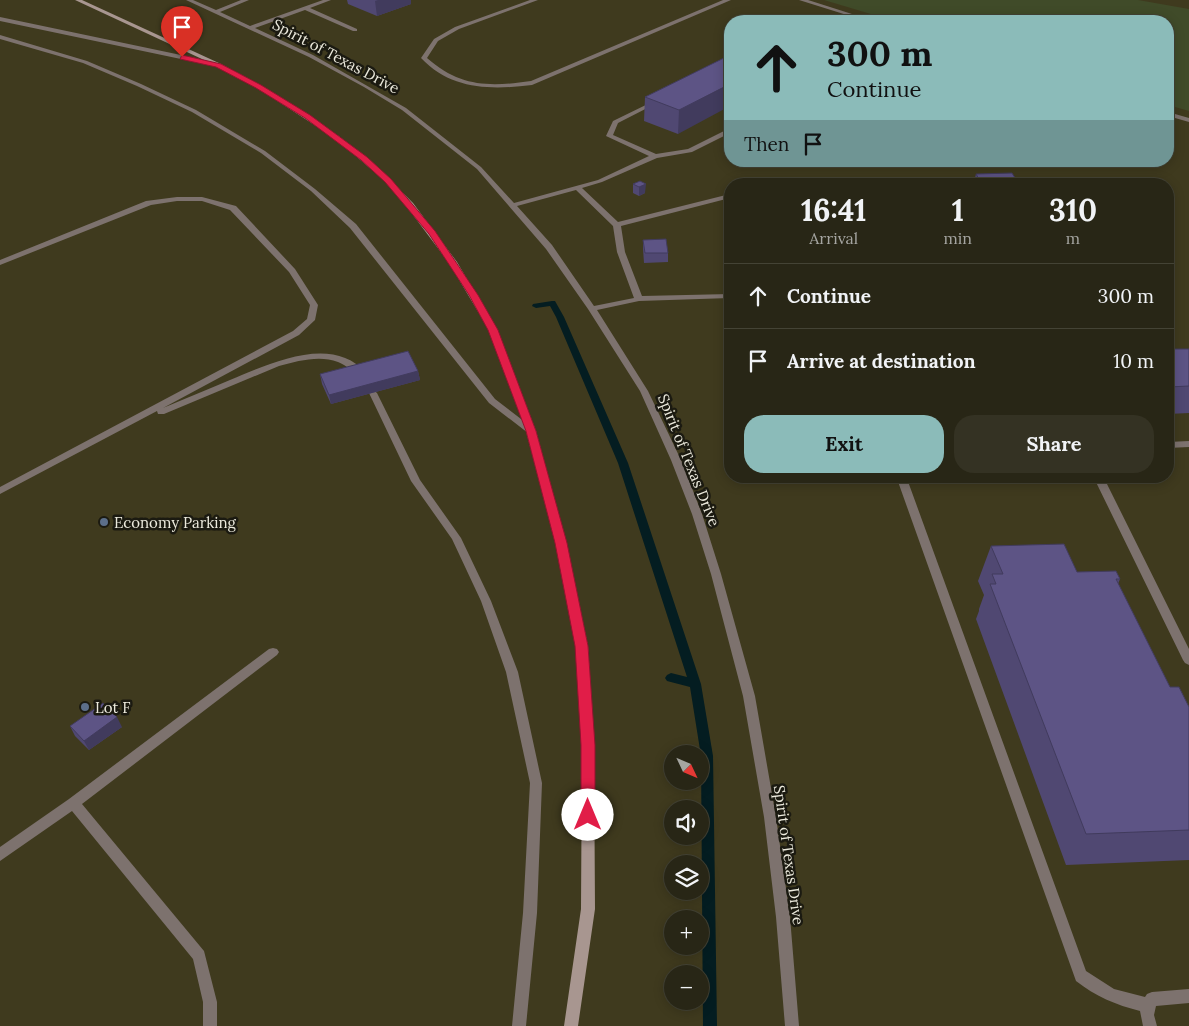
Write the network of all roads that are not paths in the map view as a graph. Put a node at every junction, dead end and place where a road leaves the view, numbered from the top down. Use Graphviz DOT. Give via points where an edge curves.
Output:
graph roads {
  1 [pos="78,0"];
  2 [pos="189,0"];
  3 [pos="246,0"];
  4 [pos="328,0"];
  5 [pos="535,0"];
  6 [pos="728,0"];
  7 [pos="802,0"];
  8 [pos="304,8"];
  9 [pos="216,12"];
  10 [pos="851,15"];
  11 [pos="0,19"];
  12 [pos="250,28"];
  13 [pos="355,30"];
  14 [pos="0,37"];
  15 [pos="218,65"];
  16 [pos="659,100"];
  17 [pos="1174,116"];
  18 [pos="1189,120"];
  19 [pos="724,133"];
  20 [pos="655,156"];
  21 [pos="577,187"];
  22 [pos="724,198"];
  23 [pos="513,205"];
  24 [pos="617,225"];
  25 [pos="0,263"];
  26 [pos="724,296"];
  27 [pos="639,299"];
  28 [pos="592,309"];
  29 [pos="362,373"];
  30 [pos="373,393"];
  31 [pos="531,431"];
  32 [pos="111,432"];
  33 [pos="1189,444"];
  34 [pos="1174,445"];
  35 [pos="904,483"];
  36 [pos="1101,483"];
  37 [pos="0,491"];
  38 [pos="274,652"];
  39 [pos="1189,660"];
  40 [pos="73,803"];
  41 [pos="0,855"];
  42 [pos="1189,996"];
  43 [pos="1147,1005"];
  44 [pos="210,1026"];
  45 [pos="519,1026"];
  46 [pos="571,1026"];
  47 [pos="792,1026"];
  48 [pos="1150,1026"];
  1 -- 15 [label="main road"];
  2 -- 9 [label="lane, Spirit of Texas Drive"];
  3 -- 9 [label="lane"];
  4 -- 8 [label="lane"];
  5 -- 6 [label="lane" via="457,28 436,40 424,58 438,72 470,84 496,88 532,83"];
  7 -- 10 [label="lane"];
  8 -- 12 [label="lane"];
  8 -- 13 [label="lane"];
  9 -- 12 [label="lane, Spirit of Texas Drive"];
  11 -- 15 [label="lane"];
  12 -- 23 [label="lane, Spirit of Texas Drive" via="311,56 404,109 479,168"];
  14 -- 31 [label="lane" via="85,62 139,85 194,111 263,152 353,226 492,401"];
  15 -- 31 [label="main road" via="266,91 338,138 388,181 410,205 453,262 493,330"];
  16 -- 20 [label="lane" via="615,122 609,136"];
  17 -- 18 [label="lane"];
  19 -- 20 [label="lane" via="690,151"];
  20 -- 21 [label="lane" via="600,181"];
  21 -- 23 [label="lane"];
  21 -- 24 [label="lane"];
  22 -- 24 [label="lane"];
  23 -- 28 [label="lane, Spirit of Texas Drive" via="549,247"];
  24 -- 27 [label="lane" via="621,252"];
  25 -- 32 [label="lane" via="149,203 202,198 233,208 292,271 314,305 311,320 296,333"];
  26 -- 27 [label="lane"];
  27 -- 28 [label="lane"];
  28 -- 47 [label="lane, Spirit of Texas Drive" via="644,391 676,460 716,574 749,696 770,817 784,917"];
  29 -- 32 [label="lane" via="354,365 332,357 295,358"];
  30 -- 45 [label="lane" via="416,481 456,538 486,601 512,672 536,783 530,914"];
  31 -- 46 [label="main road" via="561,543 582,646 588,745 588,909"];
  32 -- 37 [label="lane"];
  33 -- 34 [label="lane"];
  35 -- 43 [label="lane" via="1081,976 1098,990 1116,998"];
  36 -- 39 [label="lane"];
  38 -- 40 [label="lane"];
  40 -- 41 [label="lane"];
  40 -- 44 [label="lane" via="199,956 210,1002"];
  42 -- 43 [label="lane" via="1152,999"];
  43 -- 48 [label="lane"];
}
